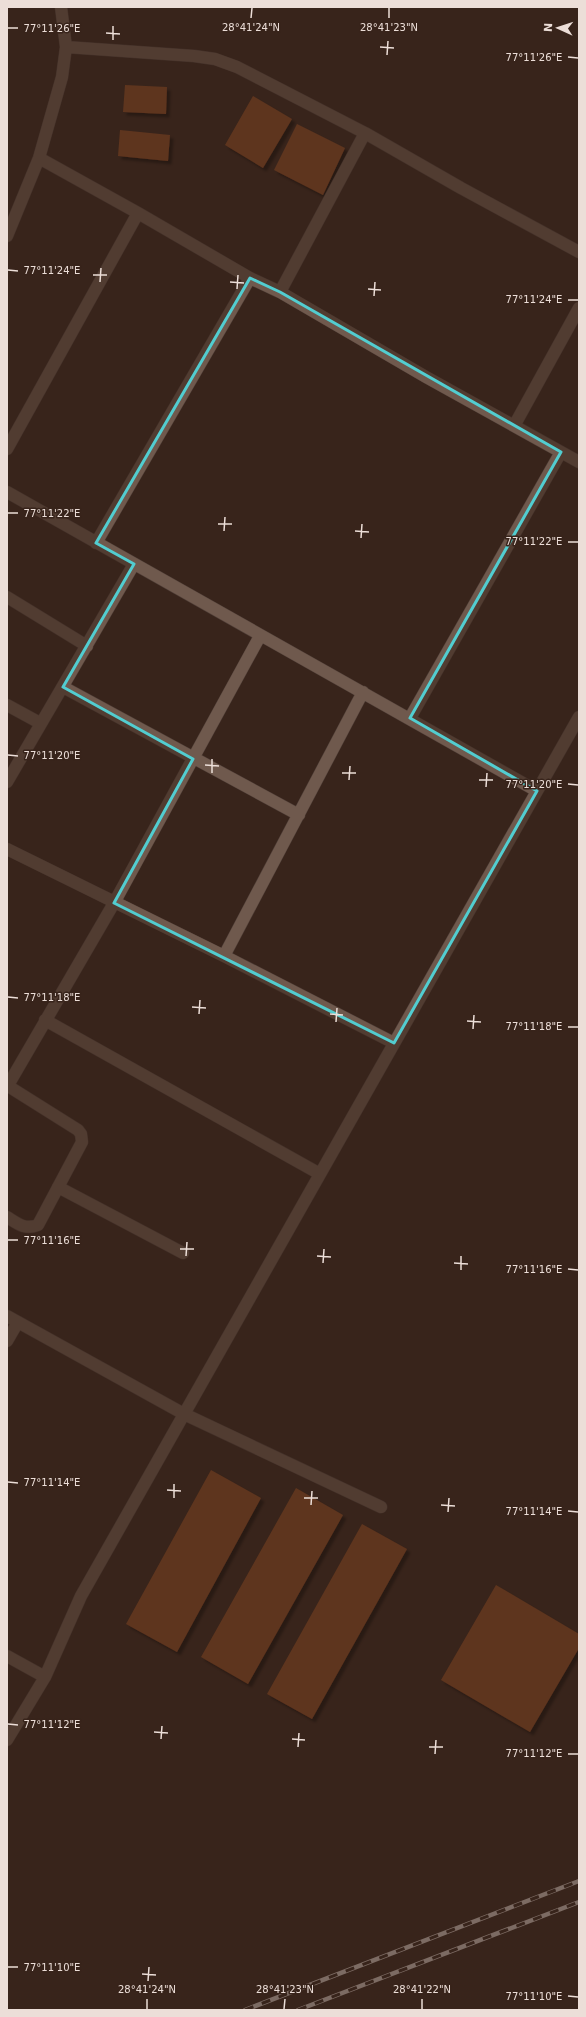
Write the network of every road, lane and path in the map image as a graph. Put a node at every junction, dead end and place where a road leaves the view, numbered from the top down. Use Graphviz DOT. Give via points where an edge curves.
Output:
graph roads {
  1 [pos="61,7"];
  2 [pos="66,47"];
  3 [pos="364,133"];
  4 [pos="39,158"];
  5 [pos="138,212"];
  6 [pos="7,236"];
  7 [pos="579,252"];
  8 [pos="250,278"];
  9 [pos="280,292"];
  10 [pos="579,308"];
  11 [pos="514,426"];
  12 [pos="7,449"];
  13 [pos="561,452"];
  14 [pos="579,462"];
  15 [pos="7,492"];
  16 [pos="96,543"];
  17 [pos="134,564"];
  18 [pos="7,597"];
  19 [pos="260,636"];
  20 [pos="87,646"];
  21 [pos="63,687"];
  22 [pos="363,692"];
  23 [pos="7,705"];
  24 [pos="579,716"];
  25 [pos="410,718"];
  26 [pos="40,723"];
  27 [pos="193,758"];
  28 [pos="7,782"];
  29 [pos="537,791"];
  30 [pos="299,815"];
  31 [pos="7,849"];
  32 [pos="114,903"];
  33 [pos="224,956"];
  34 [pos="45,1020"];
  35 [pos="394,1044"];
  36 [pos="7,1086"];
  37 [pos="320,1174"];
  38 [pos="58,1187"];
  39 [pos="7,1217"];
  40 [pos="183,1253"];
  41 [pos="12,1319"];
  42 [pos="7,1342"];
  43 [pos="184,1414"];
  44 [pos="381,1506"];
  45 [pos="7,1656"];
  46 [pos="45,1677"];
  47 [pos="7,1740"];
  1 -- 2 [label="street"];
  2 -- 3 [label="street" via="214,59 237,67"];
  2 -- 4 [label="street" via="62,77"];
  3 -- 7 [label="street"];
  3 -- 9 [label="street"];
  4 -- 5 [label="street"];
  4 -- 6 [label="street"];
  5 -- 8 [label="street"];
  5 -- 12 [label="street"];
  8 -- 9 [label="street"];
  8 -- 16 [label="street"];
  9 -- 11 [label="street"];
  10 -- 11 [label="street"];
  11 -- 13 [label="street"];
  13 -- 14 [label="street"];
  13 -- 25 [label="street"];
  15 -- 16 [label="street"];
  16 -- 17 [label="street"];
  17 -- 19 [label="street"];
  17 -- 20 [label="street"];
  18 -- 20 [label="street"];
  19 -- 22 [label="street"];
  19 -- 27 [label="street"];
  20 -- 21 [label="street"];
  21 -- 26 [label="street"];
  21 -- 27 [label="street"];
  22 -- 25 [label="street"];
  22 -- 30 [label="street"];
  23 -- 26 [label="street"];
  24 -- 29 [label="street"];
  25 -- 29 [label="street"];
  26 -- 28 [label="street"];
  27 -- 30 [label="street"];
  27 -- 32 [label="street"];
  29 -- 35 [label="street"];
  30 -- 33 [label="street"];
  31 -- 32 [label="street"];
  32 -- 33 [label="street"];
  32 -- 34 [label="street"];
  33 -- 35 [label="street"];
  34 -- 36 [label="street"];
  34 -- 37 [label="street"];
  35 -- 37 [label="street"];
  36 -- 38 [label="street" via="81,1134 82,1142"];
  37 -- 43 [label="street"];
  38 -- 39 [label="street" via="38,1225 28,1228"];
  38 -- 40 [label="street"];
  41 -- 42 [label="street"];
  41 -- 43 [label="street"];
  43 -- 44 [label="street"];
  43 -- 46 [label="street" via="81,1596"];
  45 -- 46 [label="street"];
  46 -- 47 [label="street"];
}
